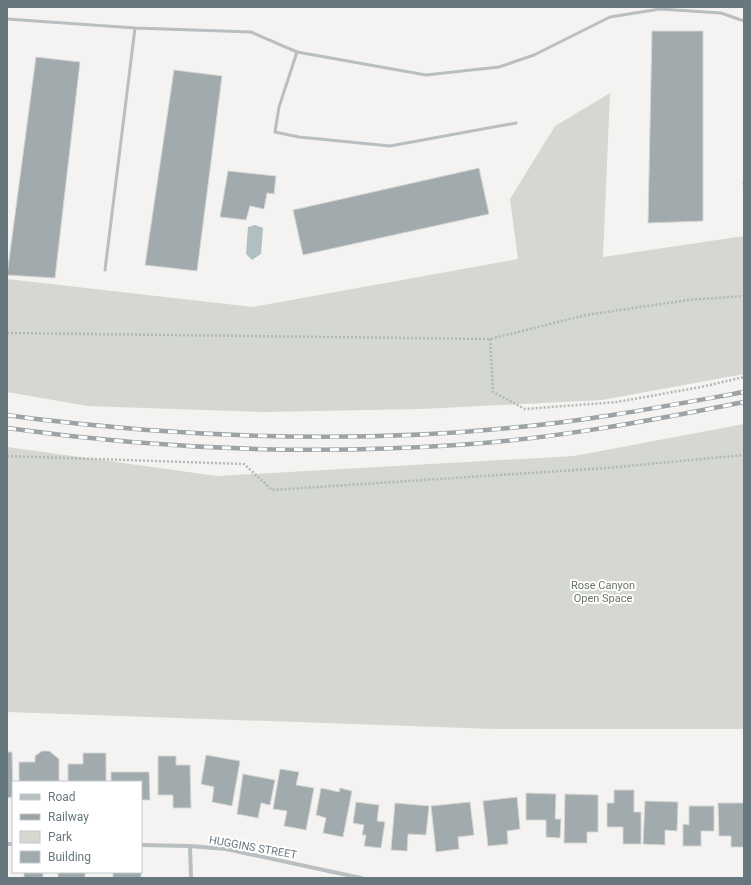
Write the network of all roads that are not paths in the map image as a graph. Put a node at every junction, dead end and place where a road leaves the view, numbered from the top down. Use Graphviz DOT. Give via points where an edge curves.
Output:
graph roads {
  1 [pos="7,19"];
  2 [pos="744,21"];
  3 [pos="135,28"];
  4 [pos="297,52"];
  5 [pos="516,123"];
  6 [pos="105,270"];
  7 [pos="142,845"];
  8 [pos="190,846"];
  9 [pos="192,878"];
  10 [pos="361,878"];
  1 -- 3 [label="lane"];
  2 -- 4 [label="lane" via="721,13 660,10 610,17 534,55 499,67 426,75"];
  3 -- 4 [label="lane" via="251,32"];
  3 -- 6 [label="lane"];
  4 -- 5 [label="lane" via="279,107 275,132 299,137 390,146"];
  7 -- 8 [label="street, HUGGINS STREET"];
  8 -- 9 [label="street"];
  8 -- 10 [label="street, HUGGINS STREET" via="226,849"];
}
